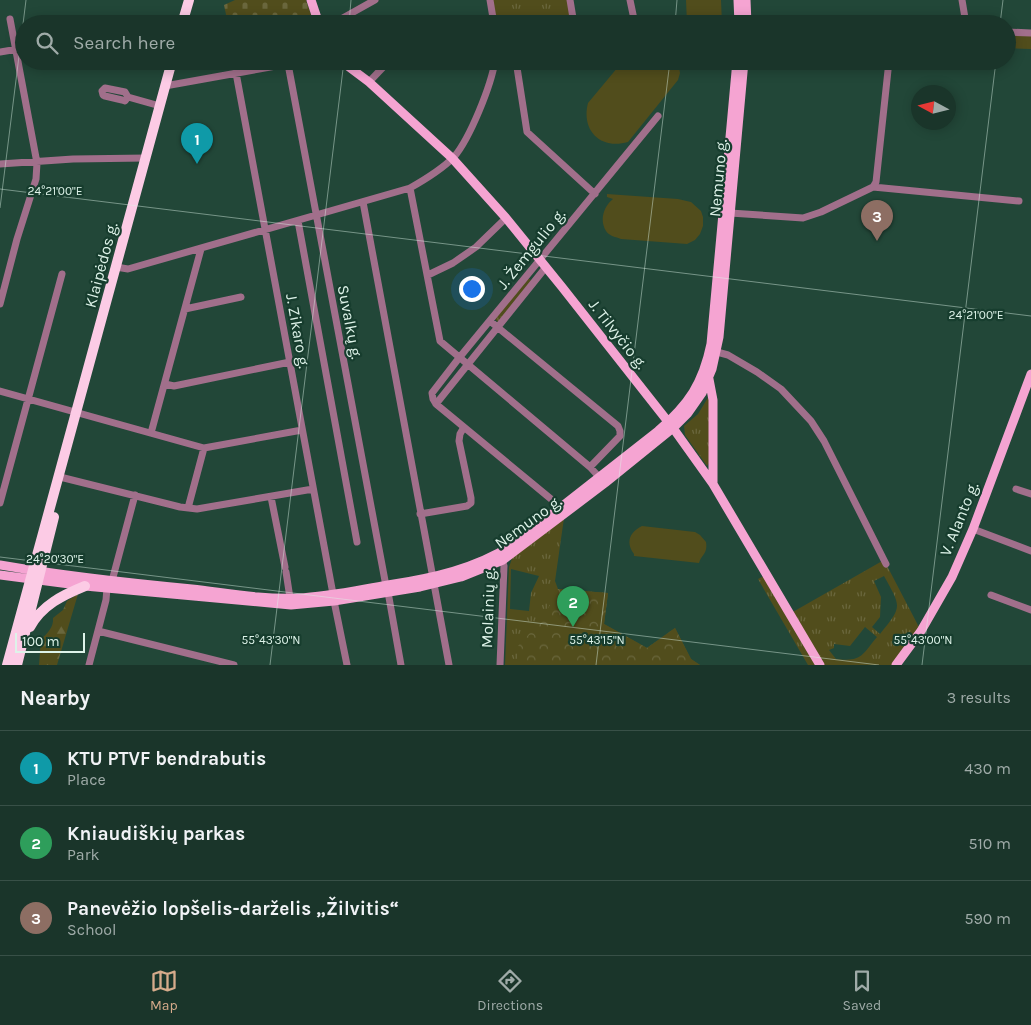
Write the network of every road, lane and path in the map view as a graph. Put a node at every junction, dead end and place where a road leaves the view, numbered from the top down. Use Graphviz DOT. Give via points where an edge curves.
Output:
graph roads {
  1 [pos="189,0"];
  2 [pos="311,0"];
  3 [pos="375,0"];
  4 [pos="490,0"];
  5 [pos="570,0"];
  6 [pos="630,0"];
  7 [pos="738,0"];
  8 [pos="746,0"];
  9 [pos="962,0"];
  10 [pos="185,15"];
  11 [pos="316,15"];
  12 [pos="348,15"];
  13 [pos="492,15"];
  14 [pos="572,15"];
  15 [pos="633,15"];
  16 [pos="739,15"];
  17 [pos="747,15"];
  18 [pos="964,15"];
  19 [pos="10,19"];
  20 [pos="1016,32"];
  21 [pos="1031,33"];
  22 [pos="15,49"];
  23 [pos="0,52"];
  24 [pos="19,70"];
  25 [pos="169,70"];
  26 [pos="253,70"];
  27 [pos="289,70"];
  28 [pos="353,70"];
  29 [pos="380,70"];
  30 [pos="493,70"];
  31 [pos="517,70"];
  32 [pos="736,70"];
  33 [pos="743,70"];
  34 [pos="888,70"];
  35 [pos="236,73"];
  36 [pos="369,82"];
  37 [pos="165,86"];
  38 [pos="128,97"];
  39 [pos="160,106"];
  40 [pos="658,116"];
  41 [pos="146,158"];
  42 [pos="452,158"];
  43 [pos="37,163"];
  44 [pos="0,164"];
  45 [pos="874,187"];
  46 [pos="410,188"];
  47 [pos="594,194"];
  48 [pos="1019,201"];
  49 [pos="363,202"];
  50 [pos="730,213"];
  51 [pos="316,216"];
  52 [pos="506,218"];
  53 [pos="298,221"];
  54 [pos="265,230"];
  55 [pos="201,249"];
  56 [pos="540,260"];
  57 [pos="116,267"];
  58 [pos="546,267"];
  59 [pos="62,274"];
  60 [pos="428,275"];
  61 [pos="240,297"];
  62 [pos="0,303"];
  63 [pos="185,309"];
  64 [pos="490,320"];
  65 [pos="498,327"];
  66 [pos="717,352"];
  67 [pos="459,358"];
  68 [pos="290,362"];
  69 [pos="467,365"];
  70 [pos="1031,374"];
  71 [pos="709,379"];
  72 [pos="165,384"];
  73 [pos="0,391"];
  74 [pos="29,398"];
  75 [pos="436,404"];
  76 [pos="76,412"];
  77 [pos="671,425"];
  78 [pos="464,427"];
  79 [pos="302,430"];
  80 [pos="152,433"];
  81 [pos="204,448"];
  82 [pos="590,467"];
  83 [pos="60,477"];
  84 [pos="600,478"];
  85 [pos="713,484"];
  86 [pos="313,489"];
  87 [pos="1016,489"];
  88 [pos="1031,494"];
  89 [pos="135,495"];
  90 [pos="270,497"];
  91 [pos="551,498"];
  92 [pos="0,503"];
  93 [pos="188,508"];
  94 [pos="420,514"];
  95 [pos="972,529"];
  96 [pos="357,542"];
  97 [pos="1031,551"];
  98 [pos="501,557"];
  99 [pos="886,564"];
  100 [pos="0,565"];
  101 [pos="0,575"];
  102 [pos="36,576"];
  103 [pos="433,581"];
  104 [pos="110,585"];
  105 [pos="85,586"];
  106 [pos="387,589"];
  107 [pos="991,595"];
  108 [pos="333,598"];
  109 [pos="296,600"];
  110 [pos="1031,610"];
  111 [pos="98,631"];
  112 [pos="24,638"];
  113 [pos="8,665"];
  114 [pos="17,665"];
  115 [pos="88,665"];
  116 [pos="234,665"];
  117 [pos="347,665"];
  118 [pos="401,665"];
  119 [pos="449,665"];
  120 [pos="500,665"];
  121 [pos="820,665"];
  122 [pos="896,665"];
  1 -- 10 [label="highway"];
  2 -- 11 [label="main road"];
  3 -- 12 [label="street"];
  4 -- 13 [label="street"];
  5 -- 14 [label="street"];
  6 -- 15 [label="street"];
  7 -- 16 [label="main road"];
  8 -- 17 [label="main road"];
  9 -- 18 [label="street"];
  19 -- 22 [label="street"];
  20 -- 21 [label="street"];
  22 -- 23 [label="street"];
  24 -- 43 [label="street"];
  25 -- 37 [label="highway, Klaipėdos g."];
  26 -- 35 [label="street"];
  27 -- 51 [label="street, Suvalkų g."];
  28 -- 36 [label="main road, J. Tilvyčio g."];
  29 -- 36 [label="street"];
  30 -- 42 [label="street" via="472,125"];
  31 -- 47 [label="street" via="527,132"];
  32 -- 77 [label="main road, Nemuno g." via="711,344 696,390"];
  33 -- 50 [label="main road, Nemuno g."];
  34 -- 45 [label="street"];
  35 -- 37 [label="street"];
  35 -- 54 [label="street, J. Zikaro g."];
  36 -- 42 [label="main road, J. Tilvyčio g."];
  37 -- 39 [label="highway, Klaipėdos g."];
  38 -- 39 [label="street"];
  39 -- 41 [label="highway, Klaipėdos g."];
  40 -- 47 [label="street, J. Žemgulio g."];
  41 -- 43 [label="street"];
  41 -- 57 [label="highway, Klaipėdos g."];
  42 -- 46 [label="street"];
  42 -- 52 [label="main road, J. Tilvyčio g."];
  43 -- 44 [label="street"];
  43 -- 62 [label="street" via="36,179"];
  45 -- 48 [label="street"];
  45 -- 50 [label="street" via="803,218"];
  46 -- 49 [label="street"];
  46 -- 60 [label="street"];
  47 -- 56 [label="street, J. Žemgulio g."];
  49 -- 51 [label="street"];
  49 -- 94 [label="street"];
  50 -- 66 [label="main road, Nemuno g."];
  51 -- 53 [label="street"];
  51 -- 106 [label="street, Suvalkų g."];
  52 -- 56 [label="main road, J. Tilvyčio g."];
  52 -- 60 [label="street" via="476,247"];
  53 -- 54 [label="street"];
  53 -- 96 [label="street"];
  54 -- 55 [label="street"];
  54 -- 68 [label="street, J. Zikaro g."];
  55 -- 57 [label="street" via="128,269"];
  55 -- 63 [label="street"];
  56 -- 58 [label="main road, J. Tilvyčio g."];
  56 -- 64 [label="street, J. Žemgulio g."];
  57 -- 76 [label="highway, Klaipėdos g."];
  58 -- 65 [label="street, J. Žemgulio g."];
  58 -- 77 [label="main road, J. Tilvyčio g."];
  59 -- 74 [label="street"];
  60 -- 67 [label="street" via="439,338"];
  61 -- 63 [label="street"];
  63 -- 72 [label="street"];
  64 -- 65 [label="street"];
  64 -- 67 [label="street, J. Žemgulio g."];
  65 -- 69 [label="street, J. Žemgulio g."];
  65 -- 82 [label="street" via="618,426 620,436"];
  66 -- 71 [label="main road, Nemuno g."];
  66 -- 99 [label="street" via="758,372 811,421"];
  67 -- 69 [label="street"];
  67 -- 75 [label="street, J. Žemgulio g." via="432,393"];
  68 -- 72 [label="street" via="174,386"];
  68 -- 79 [label="street, J. Zikaro g."];
  69 -- 75 [label="street, J. Žemgulio g."];
  69 -- 82 [label="street"];
  70 -- 95 [label="main road, V. Alanto g."];
  71 -- 77 [label="main road, Nemuno g." via="694,405"];
  71 -- 85 [label="main road" via="713,400"];
  72 -- 80 [label="street"];
  73 -- 74 [label="street"];
  74 -- 76 [label="street"];
  74 -- 92 [label="street"];
  75 -- 78 [label="street"];
  76 -- 80 [label="street"];
  76 -- 83 [label="highway, Klaipėdos g."];
  77 -- 84 [label="main road, Nemuno g."];
  77 -- 85 [label="main road, J. Tilvyčio g."];
  77 -- 98 [label="main road, Nemuno g." via="605,483"];
  78 -- 91 [label="street"];
  78 -- 94 [label="street" via="460,441 471,503"];
  79 -- 81 [label="street"];
  79 -- 86 [label="street, J. Zikaro g."];
  80 -- 81 [label="street"];
  81 -- 93 [label="street"];
  82 -- 84 [label="street"];
  83 -- 89 [label="street"];
  83 -- 102 [label="highway, Klaipėdos g."];
  84 -- 98 [label="main road, Nemuno g."];
  85 -- 121 [label="main road, J. Tilvyčio g."];
  86 -- 90 [label="street"];
  86 -- 108 [label="street, J. Zikaro g."];
  87 -- 88 [label="street"];
  89 -- 93 [label="street"];
  89 -- 104 [label="street"];
  90 -- 93 [label="street" via="205,509"];
  90 -- 109 [label="street"];
  94 -- 103 [label="street"];
  95 -- 97 [label="street"];
  95 -- 122 [label="main road, V. Alanto g." via="940,599"];
  98 -- 103 [label="main road, Nemuno g." via="467,575"];
  98 -- 120 [label="street, Molainių g." via="504,566"];
  100 -- 102 [label="main road, Nemuno g."];
  101 -- 102 [label="main road, Nemuno g."];
  102 -- 104 [label="main road, Nemuno g."];
  102 -- 105 [label="main road, Nemuno g."];
  102 -- 112 [label="highway, Klaipėdos g."];
  102 -- 113 [label="highway, Klaipėdos g."];
  103 -- 106 [label="main road, Nemuno g."];
  103 -- 119 [label="street"];
  104 -- 105 [label="main road, Nemuno g."];
  104 -- 109 [label="main road, Nemuno g." via="263,604"];
  104 -- 111 [label="street"];
  105 -- 112 [label="highway" via="60,596 46,606 34,619"];
  106 -- 108 [label="main road, Nemuno g."];
  106 -- 118 [label="street, Suvalkų g."];
  107 -- 110 [label="street"];
  108 -- 109 [label="main road, Nemuno g."];
  108 -- 117 [label="street, J. Zikaro g."];
  111 -- 115 [label="street"];
  111 -- 116 [label="street"];
  112 -- 114 [label="highway, Klaipėdos g."];
}
